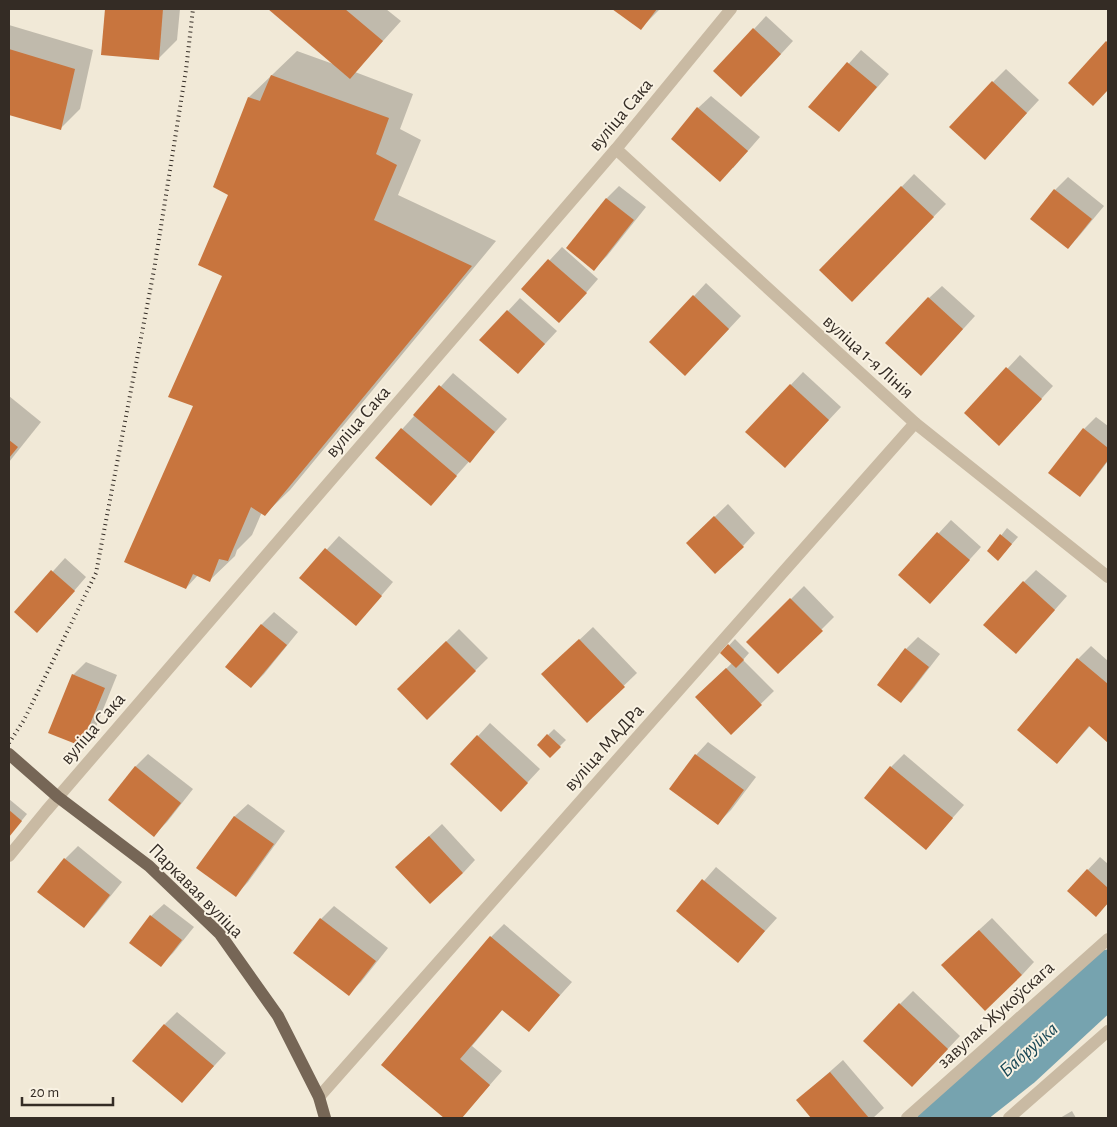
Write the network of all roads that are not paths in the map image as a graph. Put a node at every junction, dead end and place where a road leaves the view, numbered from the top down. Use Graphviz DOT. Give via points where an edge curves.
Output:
graph roads {
  1 [pos="732,9"];
  2 [pos="616,149"];
  3 [pos="915,423"];
  4 [pos="1108,577"];
  5 [pos="9,754"];
  6 [pos="58,797"];
  7 [pos="9,856"];
  8 [pos="1108,939"];
  9 [pos="1108,1031"];
  10 [pos="319,1096"];
  11 [pos="325,1118"];
  12 [pos="907,1118"];
  13 [pos="1009,1118"];
  1 -- 2 [label="street, вуліца Сака"];
  2 -- 3 [label="street, вуліца 1-я Лінія"];
  2 -- 6 [label="street, вуліца Сака"];
  3 -- 4 [label="street, вуліца 1-я Лінія"];
  3 -- 10 [label="street, вуліца МАДРа"];
  5 -- 6 [label="main road, Паркавая вуліца"];
  6 -- 7 [label="street, вуліца Сака"];
  6 -- 10 [label="main road, Паркавая вуліца" via="150,866 220,934 278,1016"];
  8 -- 12 [label="street, завулак Жукоўскага"];
  9 -- 13 [label="street"];
  10 -- 11 [label="main road, Паркавая вуліца"];
}
